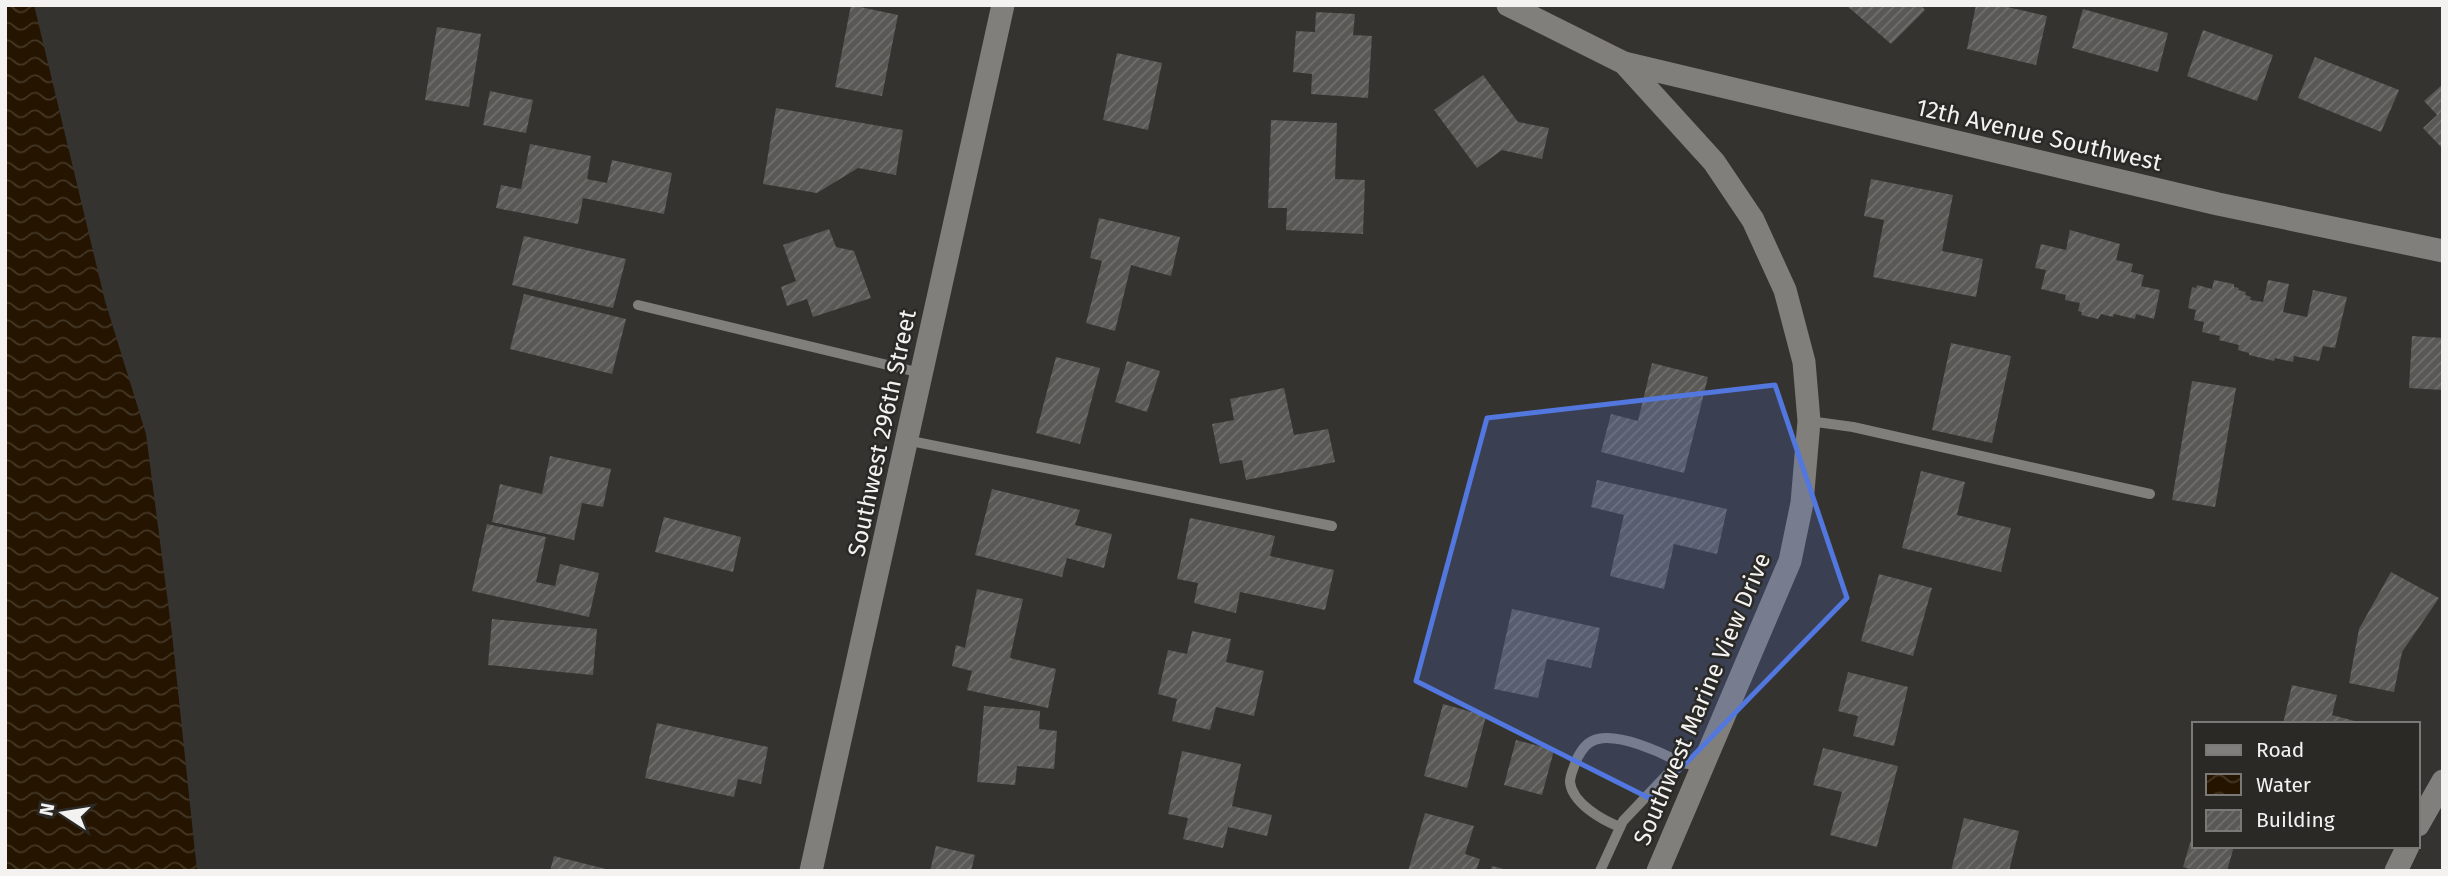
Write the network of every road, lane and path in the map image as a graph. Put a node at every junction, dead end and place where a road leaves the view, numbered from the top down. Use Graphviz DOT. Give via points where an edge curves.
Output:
graph roads {
  1 [pos="1003,5"];
  2 [pos="1519,8"];
  3 [pos="1624,63"];
  4 [pos="2443,251"];
  5 [pos="638,305"];
  6 [pos="922,373"];
  7 [pos="1809,421"];
  8 [pos="906,440"];
  9 [pos="2150,494"];
  10 [pos="1332,526"];
  11 [pos="1679,762"];
  12 [pos="1703,767"];
  13 [pos="2443,781"];
  14 [pos="2420,821"];
  15 [pos="1620,827"];
  16 [pos="2407,848"];
  17 [pos="811,871"];
  18 [pos="1600,871"];
  19 [pos="1658,871"];
  20 [pos="2396,871"];
  1 -- 6 [label="street, Southwest 296th Street"];
  2 -- 3 [label="street, Southwest Marine View Drive"];
  3 -- 4 [label="street, 12th Avenue Southwest" via="2218,204"];
  3 -- 7 [label="street, Southwest Marine View Drive" via="1714,162 1753,220 1785,290 1804,362"];
  5 -- 6 [label="lane"];
  6 -- 8 [label="street, Southwest 296th Street"];
  7 -- 9 [label="lane"];
  7 -- 12 [label="street, Southwest Marine View Drive" via="1802,503 1790,561"];
  8 -- 10 [label="lane"];
  8 -- 17 [label="street, Southwest 296th Street"];
  11 -- 12 [label="lane"];
  11 -- 15 [label="lane"];
  11 -- 15 [label="lane" via="1660,751 1612,738 1595,739 1580,751 1570,785 1590,811"];
  12 -- 19 [label="street, Southwest Marine View Drive"];
  13 -- 14 [label="street"];
  15 -- 18 [label="lane"];
  16 -- 20 [label="street"];
}
